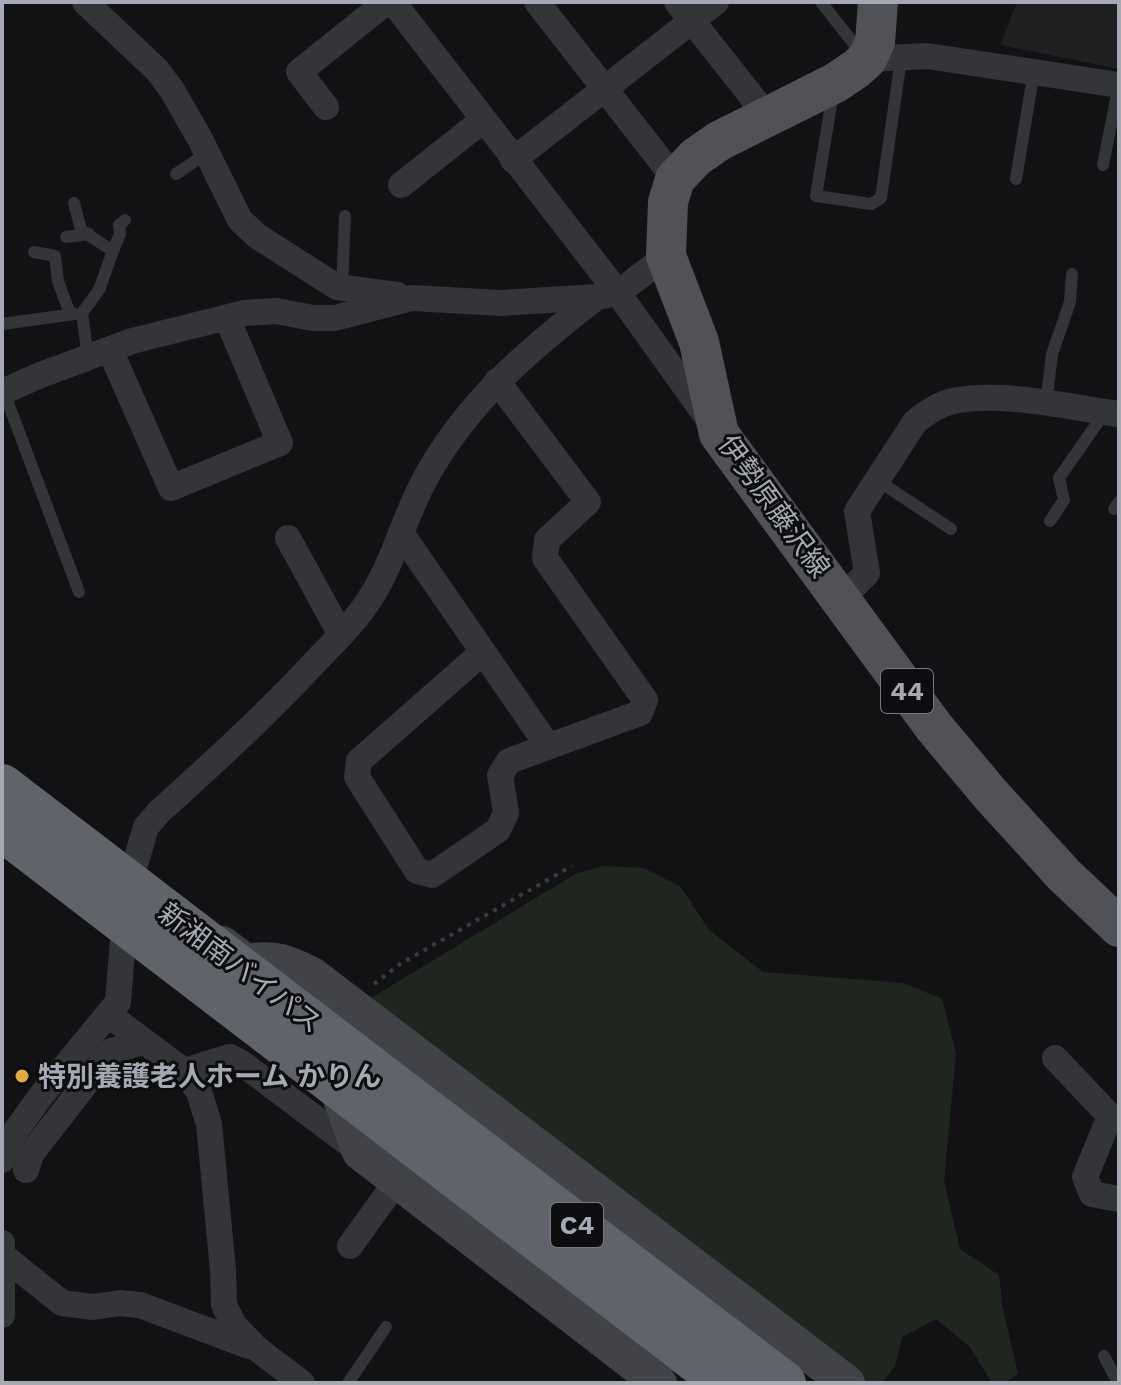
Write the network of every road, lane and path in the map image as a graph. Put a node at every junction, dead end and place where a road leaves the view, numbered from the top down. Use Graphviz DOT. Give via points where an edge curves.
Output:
graph roads {
  1 [pos="85,2"];
  2 [pos="386,2"];
  3 [pos="393,2"];
  4 [pos="537,2"];
  5 [pos="716,2"];
  6 [pos="821,2"];
  7 [pos="878,2"];
  8 [pos="685,11"];
  9 [pos="884,59"];
  10 [pos="1034,71"];
  11 [pos="835,83"];
  12 [pos="1119,85"];
  13 [pos="604,88"];
  14 [pos="326,107"];
  15 [pos="768,117"];
  16 [pos="483,120"];
  17 [pos="207,153"];
  18 [pos="513,160"];
  19 [pos="1103,165"];
  20 [pos="176,174"];
  21 [pos="675,179"];
  22 [pos="1016,179"];
  23 [pos="401,185"];
  24 [pos="74,203"];
  25 [pos="345,216"];
  26 [pos="125,220"];
  27 [pos="89,234"];
  28 [pos="66,237"];
  29 [pos="113,251"];
  30 [pos="34,252"];
  31 [pos="666,256"];
  32 [pos="1072,274"];
  33 [pos="342,289"];
  34 [pos="607,295"];
  35 [pos="445,298"];
  36 [pos="76,314"];
  37 [pos="227,318"];
  38 [pos="2,324"];
  39 [pos="99,354"];
  40 [pos="497,381"];
  41 [pos="3,392"];
  42 [pos="1046,404"];
  43 [pos="1112,413"];
  44 [pos="719,434"];
  45 [pos="877,480"];
  46 [pos="1050,521"];
  47 [pos="951,529"];
  48 [pos="401,533"];
  49 [pos="288,538"];
  50 [pos="79,592"];
  51 [pos="841,599"];
  52 [pos="341,635"];
  53 [pos="483,652"];
  54 [pos="548,746"];
  55 [pos="2,775"];
  56 [pos="2,786"];
  57 [pos="2,829"];
  58 [pos="2,843"];
  59 [pos="572,866"];
  60 [pos="129,884"];
  61 [pos="1119,927"];
  62 [pos="360,1011"];
  63 [pos="109,1015"];
  64 [pos="144,1042"];
  65 [pos="1055,1058"];
  66 [pos="329,1065"];
  67 [pos="184,1071"];
  68 [pos="360,1152"];
  69 [pos="14,1165"];
  70 [pos="396,1182"];
  71 [pos="1119,1199"];
  72 [pos="350,1246"];
  73 [pos="3,1248"];
  74 [pos="2,1315"];
  75 [pos="386,1327"];
  76 [pos="256,1348"];
  77 [pos="1104,1356"];
  78 [pos="302,1383"];
  79 [pos="348,1383"];
  80 [pos="659,1383"];
  81 [pos="725,1383"];
  82 [pos="784,1383"];
  83 [pos="847,1383"];
  84 [pos="1118,1383"];
  1 -- 17 [label="street" via="157,70"];
  2 -- 14 [label="street" via="299,72"];
  3 -- 16 [label="street"];
  4 -- 13 [label="street"];
  5 -- 8 [label="street"];
  6 -- 9 [label="lane"];
  7 -- 9 [label="main road" via="875,42"];
  8 -- 13 [label="street"];
  8 -- 15 [label="street"];
  9 -- 10 [label="street" via="927,56"];
  9 -- 11 [label="main road"];
  9 -- 11 [label="lane" via="881,198 871,204 816,196"];
  10 -- 12 [label="street"];
  10 -- 22 [label="lane"];
  11 -- 15 [label="main road"];
  12 -- 19 [label="lane"];
  13 -- 18 [label="street"];
  13 -- 21 [label="street"];
  15 -- 21 [label="main road" via="708,149"];
  16 -- 18 [label="street"];
  16 -- 23 [label="street"];
  17 -- 20 [label="lane"];
  17 -- 33 [label="street" via="240,220 313,275"];
  18 -- 34 [label="street"];
  21 -- 31 [label="main road, 伊勢原藤沢線 / 44" via="668,202"];
  24 -- 27 [label="lane" via="81,230"];
  25 -- 33 [label="lane"];
  26 -- 29 [label="lane"];
  27 -- 28 [label="lane"];
  27 -- 29 [label="lane"];
  29 -- 36 [label="lane" via="99,290"];
  30 -- 36 [label="lane" via="55,256 58,281"];
  31 -- 34 [label="street"];
  31 -- 44 [label="main road, 伊勢原藤沢線 / 44" via="699,342"];
  32 -- 42 [label="lane"];
  33 -- 35 [label="street"];
  34 -- 35 [label="street" via="501,303"];
  34 -- 40 [label="street" via="550,333"];
  34 -- 44 [label="street"];
  35 -- 37 [label="street" via="384,303 335,318 262,310"];
  36 -- 38 [label="lane"];
  36 -- 39 [label="lane"];
  37 -- 39 [label="street"];
  37 -- 39 [label="street" via="280,443 171,488"];
  39 -- 41 [label="street"];
  40 -- 48 [label="street" via="440,452"];
  40 -- 54 [label="street" via="588,502 547,540 545,558 645,700 640,713"];
  41 -- 50 [label="lane"];
  42 -- 43 [label="street"];
  42 -- 45 [label="street" via="993,398 940,406 915,422"];
  43 -- 46 [label="lane" via="1059,478 1064,500"];
  44 -- 51 [label="main road, 伊勢原藤沢線 / 44"];
  45 -- 47 [label="lane"];
  45 -- 51 [label="street" via="857,511 867,573"];
  48 -- 52 [label="street" via="370,599"];
  48 -- 53 [label="street"];
  49 -- 52 [label="street"];
  51 -- 61 [label="main road, 伊勢原藤沢線 / 44" via="991,795"];
  52 -- 60 [label="street" via="146,827"];
  53 -- 54 [label="street"];
  53 -- 54 [label="street" via="359,761 357,777 417,871 432,875 498,830 506,813 500,775 509,761"];
  55 -- 60 [label="street"];
  56 -- 82 [label="highway, 新湘南バイパス / C4, bridge"];
  57 -- 81 [label="highway, 新湘南バイパス / C4, bridge"];
  58 -- 60 [label="street" via="50,834"];
  59 -- 62 [label="path" via="400,964"];
  60 -- 62 [label="street" via="246,962 289,964"];
  60 -- 63 [label="street" via="118,1002"];
  60 -- 66 [label="street" via="319,1039"];
  62 -- 66 [label="street"];
  62 -- 83 [label="street"];
  63 -- 64 [label="street"];
  63 -- 69 [label="street" via="10,1139"];
  64 -- 67 [label="street"];
  64 -- 69 [label="street" via="111,1051 31,1154"];
  65 -- 71 [label="street" via="1110,1116 1085,1177 1092,1194"];
  66 -- 68 [label="street"];
  67 -- 68 [label="street" via="230,1057"];
  67 -- 76 [label="street" via="199,1092 209,1124 224,1305"];
  68 -- 70 [label="street"];
  70 -- 72 [label="street"];
  70 -- 80 [label="street"];
  73 -- 74 [label="street"];
  73 -- 76 [label="street" via="62,1303 140,1305"];
  75 -- 79 [label="lane"];
  76 -- 78 [label="street"];
  77 -- 84 [label="lane"];
}
